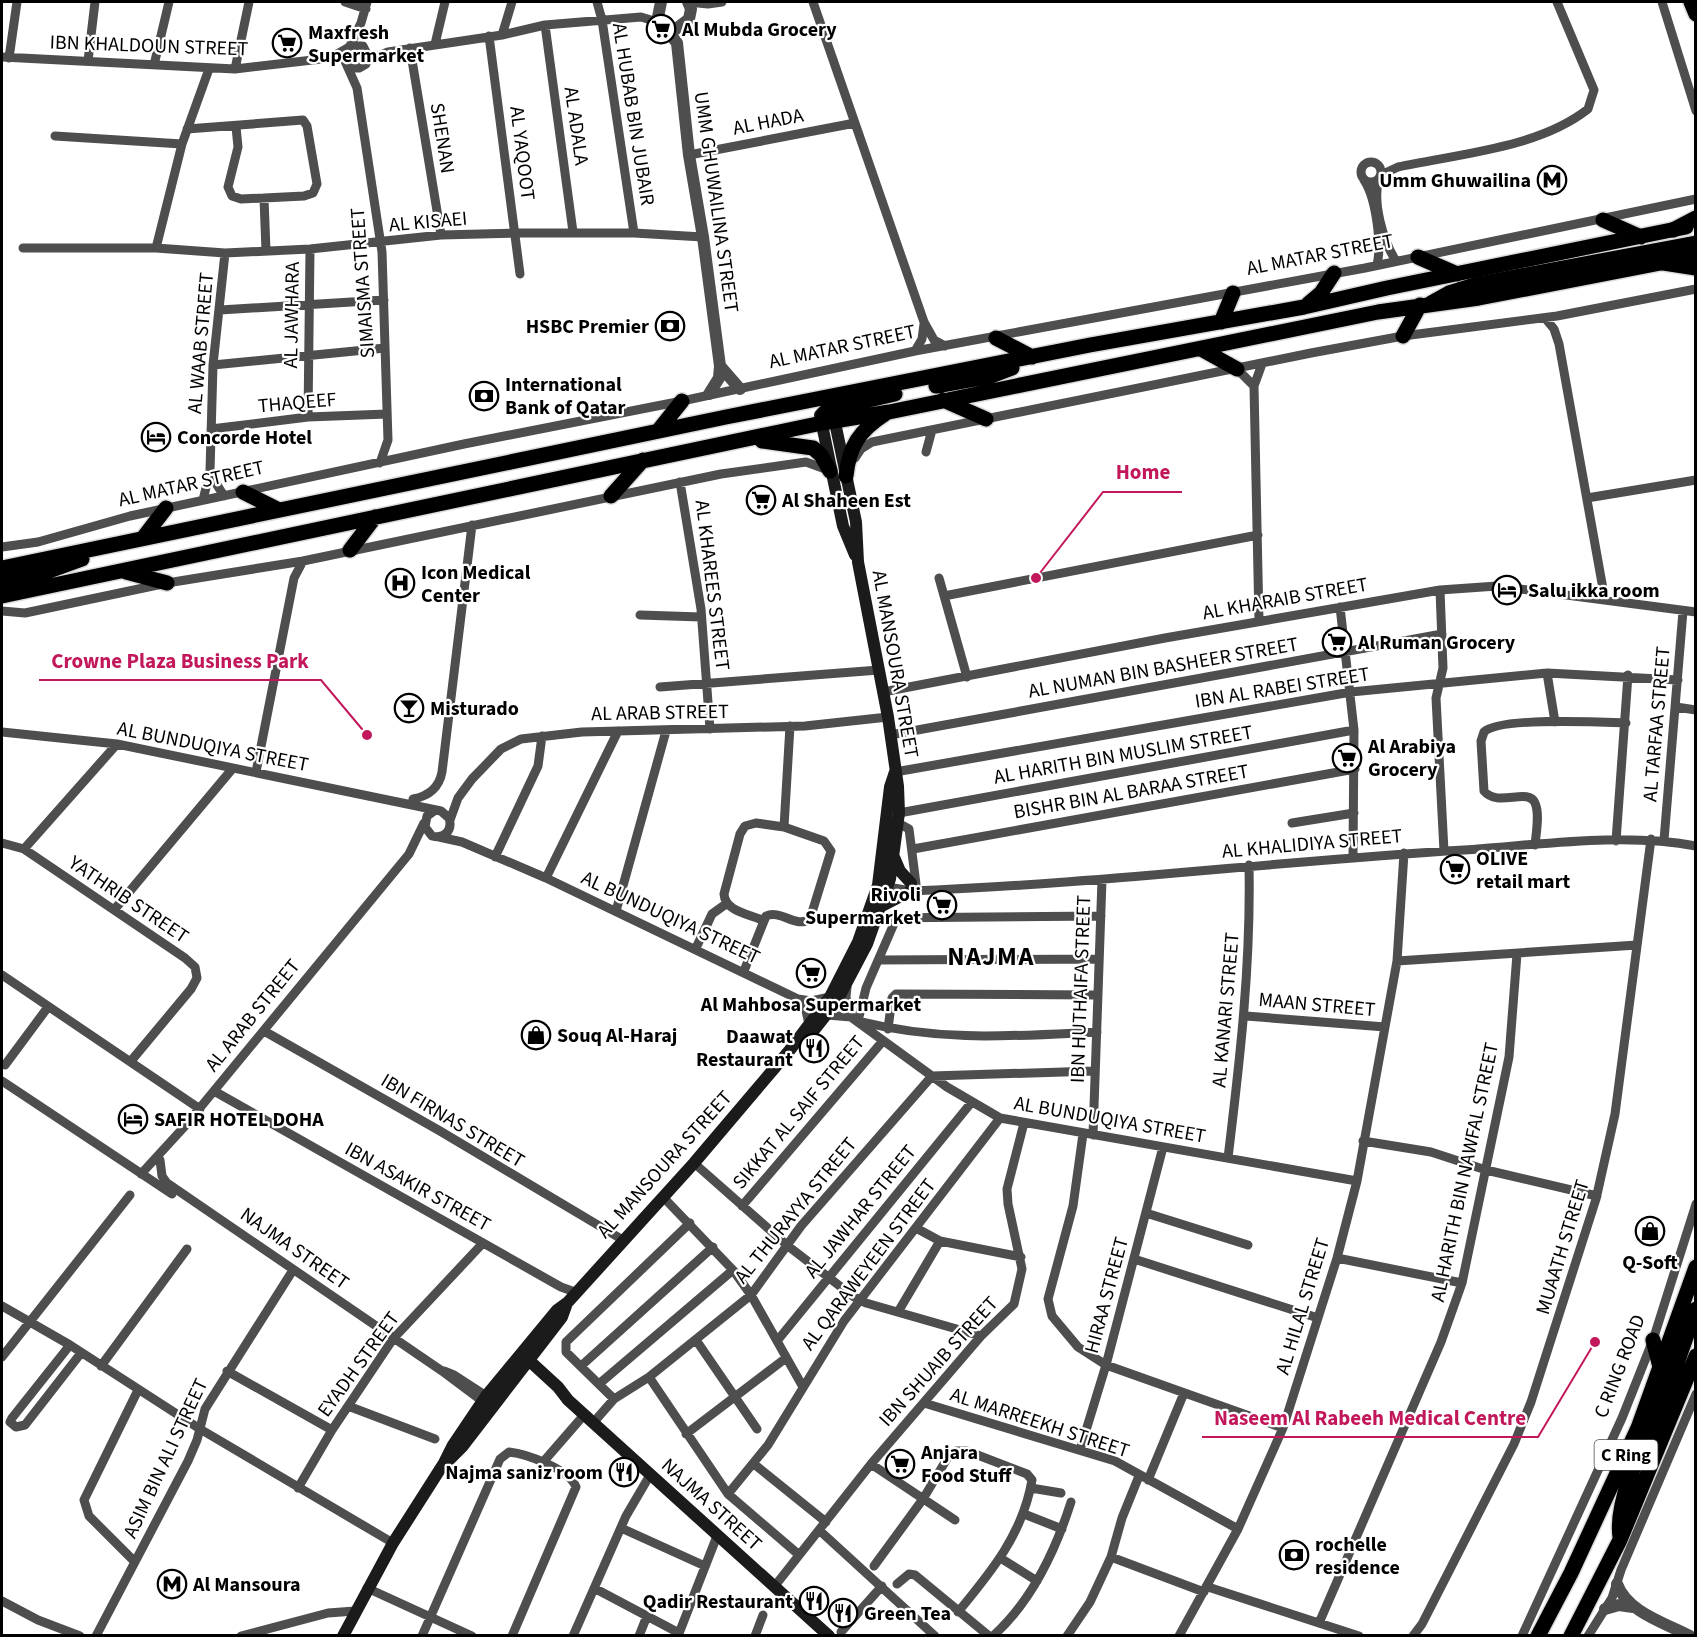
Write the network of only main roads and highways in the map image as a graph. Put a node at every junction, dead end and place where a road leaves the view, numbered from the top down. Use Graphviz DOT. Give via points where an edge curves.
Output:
graph roads {
  1 [pos="1691,2"];
  2 [pos="1695,14"];
  3 [pos="1695,218"];
  4 [pos="1603,220"];
  5 [pos="1695,225"];
  6 [pos="1673,231"];
  7 [pos="1641,237"];
  8 [pos="1695,243"];
  9 [pos="1695,256"];
  10 [pos="1418,257"];
  11 [pos="1657,262"];
  12 [pos="1695,268"];
  13 [pos="1334,273"];
  14 [pos="1457,274"];
  15 [pos="1233,292"];
  16 [pos="1426,304"];
  17 [pos="1304,307"];
  18 [pos="1221,322"];
  19 [pos="1403,336"];
  20 [pos="996,338"];
  21 [pos="1201,349"];
  22 [pos="1028,357"];
  23 [pos="1237,369"];
  24 [pos="943,400"];
  25 [pos="682,401"];
  26 [pos="827,409"];
  27 [pos="889,411"];
  28 [pos="986,419"];
  29 [pos="658,431"];
  30 [pos="738,441"];
  31 [pos="643,460"];
  32 [pos="830,471"];
  33 [pos="846,476"];
  34 [pos="243,492"];
  35 [pos="611,496"];
  36 [pos="166,508"];
  37 [pos="279,510"];
  38 [pos="375,517"];
  39 [pos="143,538"];
  40 [pos="110,546"];
  41 [pos="350,550"];
  42 [pos="861,564"];
  43 [pos="2,568"];
  44 [pos="123,571"];
  45 [pos="2,582"];
  46 [pos="167,583"];
  47 [pos="2,596"];
  48 [pos="895,772"];
  49 [pos="894,856"];
  50 [pos="883,882"];
  51 [pos="878,913"];
  52 [pos="789,1051"];
  53 [pos="1695,1267"];
  54 [pos="1695,1309"];
  55 [pos="1653,1340"];
  56 [pos="1695,1356"];
  57 [pos="522,1360"];
  58 [pos="1660,1367"];
  59 [pos="1620,1540"];
  60 [pos="835,1634"];
  61 [pos="343,1635"];
  62 [pos="1538,1635"];
  63 [pos="1571,1635"];
  1 -- 2 [label="main road"];
  3 -- 6 [label="main road"];
  4 -- 7 [label="main road"];
  5 -- 6 [label="main road"];
  6 -- 7 [label="main road"];
  7 -- 14 [label="main road"];
  8 -- 16 [label="main road" via="1478,284"];
  9 -- 11 [label="main road"];
  10 -- 14 [label="main road"];
  11 -- 12 [label="main road"];
  11 -- 16 [label="main road" via="1479,298"];
  13 -- 17 [label="main road" via="1321,293"];
  14 -- 17 [label="main road"];
  15 -- 18 [label="main road"];
  16 -- 19 [label="main road"];
  16 -- 21 [label="main road"];
  17 -- 18 [label="main road"];
  18 -- 22 [label="main road"];
  20 -- 22 [label="main road"];
  21 -- 23 [label="main road"];
  21 -- 24 [label="main road"];
  22 -- 26 [label="main road"];
  24 -- 27 [label="main road"];
  24 -- 28 [label="main road"];
  25 -- 29 [label="main road"];
  26 -- 27 [label="main road"];
  26 -- 29 [label="main road"];
  26 -- 30 [label="main road"];
  26 -- 32 [label="main road, AL MANSOURA STREET"];
  26 -- 33 [label="main road, AL MANSOURA STREET"];
  27 -- 33 [label="main road" via="857,437 849,453"];
  29 -- 37 [label="main road"];
  30 -- 31 [label="main road"];
  30 -- 32 [label="main road" via="807,446 821,455"];
  31 -- 35 [label="main road"];
  31 -- 38 [label="main road"];
  32 -- 42 [label="main road, AL MANSOURA STREET" via="843,526"];
  33 -- 42 [label="main road, AL MANSOURA STREET"];
  34 -- 37 [label="main road"];
  36 -- 39 [label="main road"];
  37 -- 39 [label="main road"];
  38 -- 41 [label="main road"];
  38 -- 44 [label="main road"];
  39 -- 40 [label="main road"];
  40 -- 43 [label="main road"];
  40 -- 45 [label="main road" via="64,566"];
  42 -- 48 [label="main road, AL MANSOURA STREET"];
  44 -- 46 [label="main road"];
  44 -- 47 [label="main road"];
  48 -- 49 [label="main road, AL MANSOURA STREET" via="898,818"];
  48 -- 50 [label="main road, AL MANSOURA STREET" via="890,787"];
  49 -- 50 [label="main road, AL MANSOURA STREET"];
  49 -- 51 [label="main road" via="913,886"];
  50 -- 51 [label="main road, AL MANSOURA STREET"];
  50 -- 52 [label="main road, AL MANSOURA STREET" via="830,998"];
  51 -- 52 [label="main road, AL MANSOURA STREET" via="847,986 827,1016 799,1047"];
  52 -- 57 [label="main road, AL MANSOURA STREET" via="663,1198 571,1297 562,1317"];
  53 -- 58 [label="main road, C RING ROAD / C Ring"];
  54 -- 59 [label="main road" via="1623,1495 1618,1517"];
  55 -- 58 [label="main road"];
  56 -- 59 [label="main road, C Ring"];
  57 -- 60 [label="main road, NAJMA STREET" via="774,1587"];
  57 -- 61 [label="main road, AL MANSOURA STREET" via="453,1445"];
  58 -- 62 [label="main road, C RING ROAD / C Ring" via="1606,1500"];
  59 -- 63 [label="main road, C Ring"];
}
